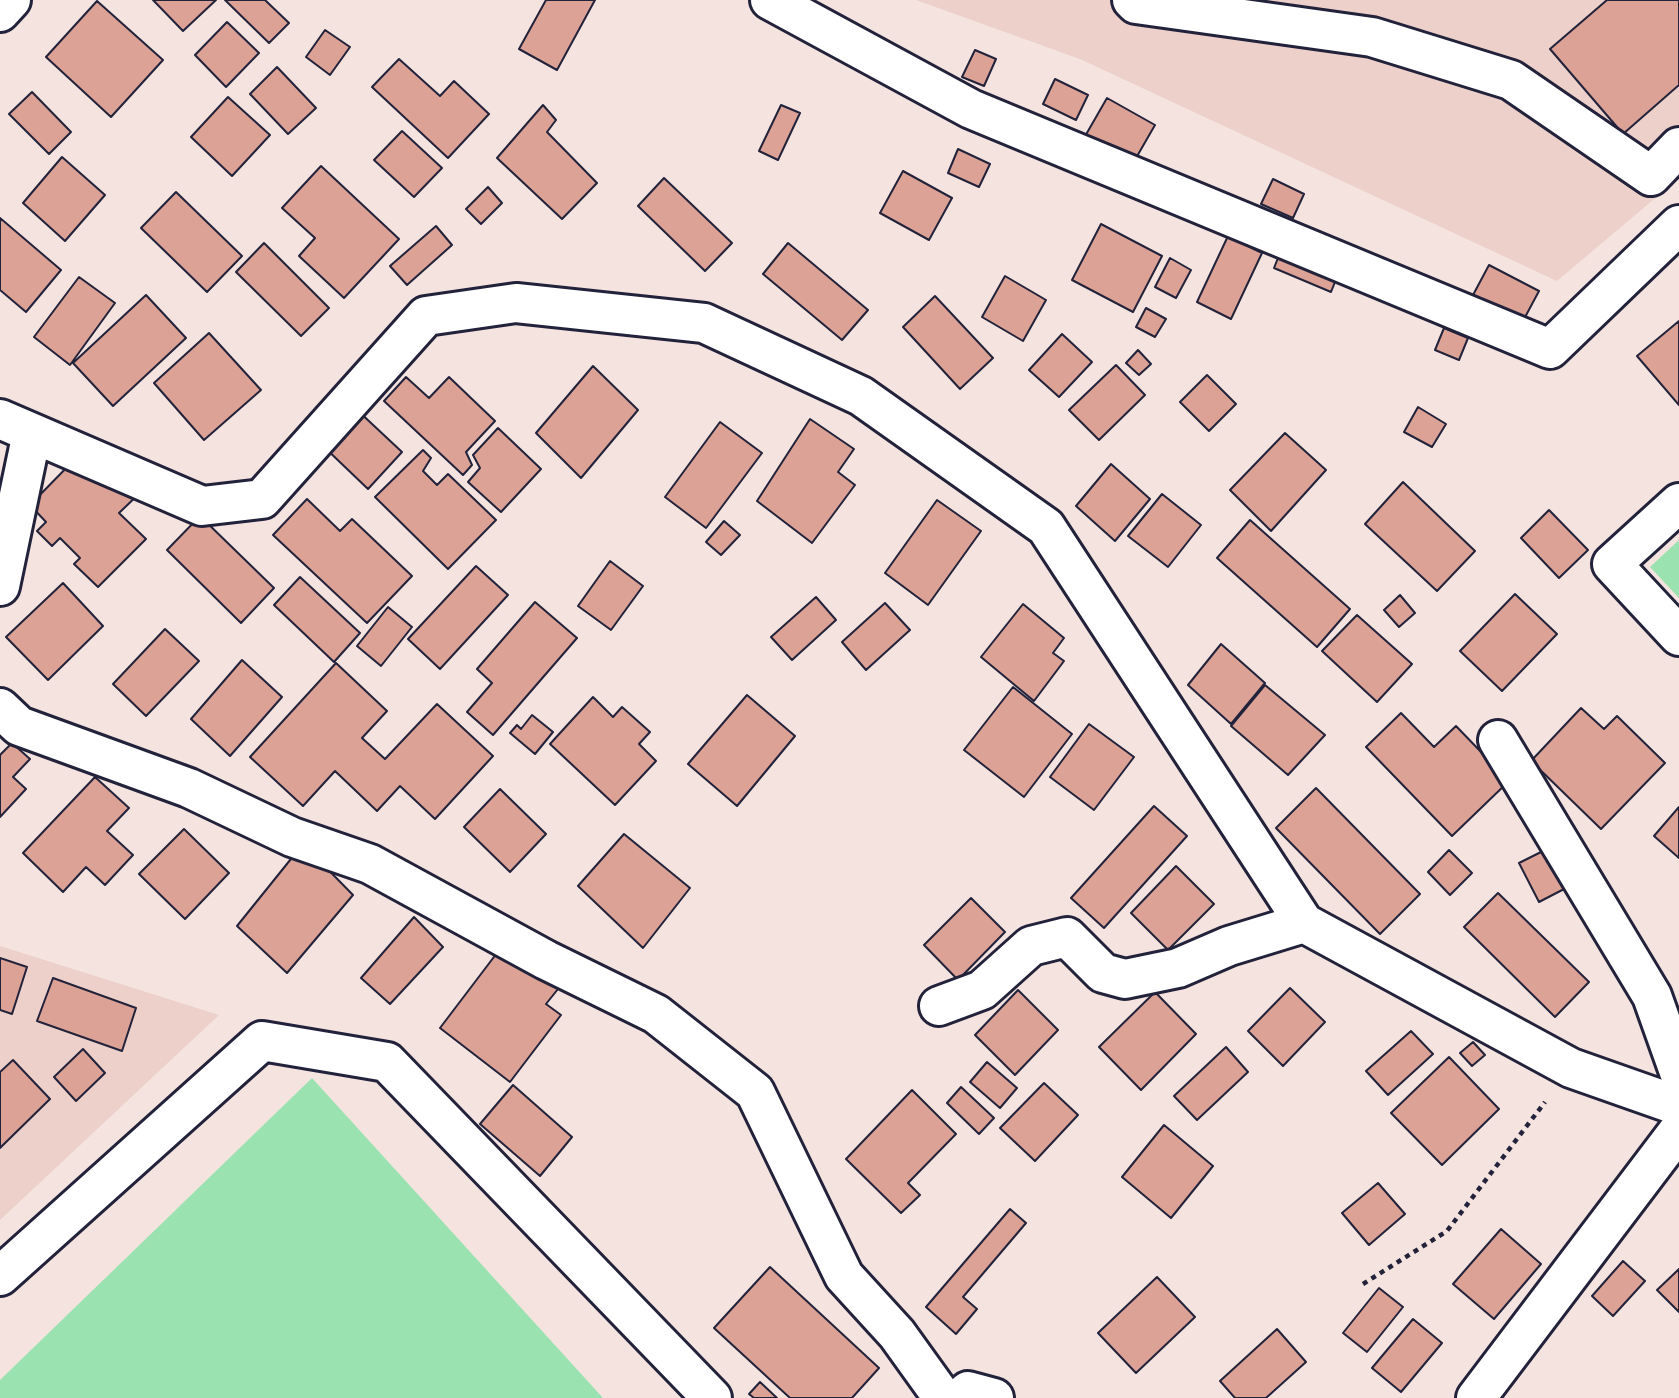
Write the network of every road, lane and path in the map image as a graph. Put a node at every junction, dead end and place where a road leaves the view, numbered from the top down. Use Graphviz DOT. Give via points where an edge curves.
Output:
graph roads {
  1 [pos="11,0"];
  2 [pos="770,0"];
  3 [pos="1132,0"];
  4 [pos="0,12"];
  5 [pos="1679,148"];
  6 [pos="1679,225"];
  7 [pos="16,426"];
  8 [pos="1679,503"];
  9 [pos="0,586"];
  10 [pos="1679,636"];
  11 [pos="0,708"];
  12 [pos="1498,740"];
  13 [pos="1304,923"];
  14 [pos="939,1006"];
  15 [pos="1571,1068"];
  16 [pos="1679,1072"];
  17 [pos="1679,1106"];
  18 [pos="1679,1129"];
  19 [pos="0,1276"];
  20 [pos="1363,1284"];
  21 [pos="712,1398"];
  22 [pos="943,1398"];
  23 [pos="960,1398"];
  24 [pos="994,1398"];
  25 [pos="1476,1398"];
  1 -- 4 [label="street"];
  2 -- 6 [label="street" via="971,109 1550,349"];
  3 -- 5 [label="street" via="1372,37 1511,80 1651,176"];
  7 -- 9 [label="street"];
  7 -- 13 [label="street" via="202,506 262,499 426,316 516,303 704,323 861,396 1046,527"];
  8 -- 10 [label="street" via="1612,564"];
  11 -- 22 [label="street" via="19,726 189,788 292,837 370,864 656,1014 755,1092 844,1276 897,1334"];
  12 -- 16 [label="street" via="1652,996"];
  13 -- 14 [label="street" via="1229,946 1178,968 1125,979 1103,973 1067,937 1031,946 982,990"];
  13 -- 15 [label="street"];
  15 -- 17 [label="street"];
  15 -- 20 [label="path" via="1447,1231"];
  18 -- 25 [label="street"];
  19 -- 21 [label="street" via="262,1041 387,1062"];
  23 -- 24 [label="street" via="968,1391"];
}
